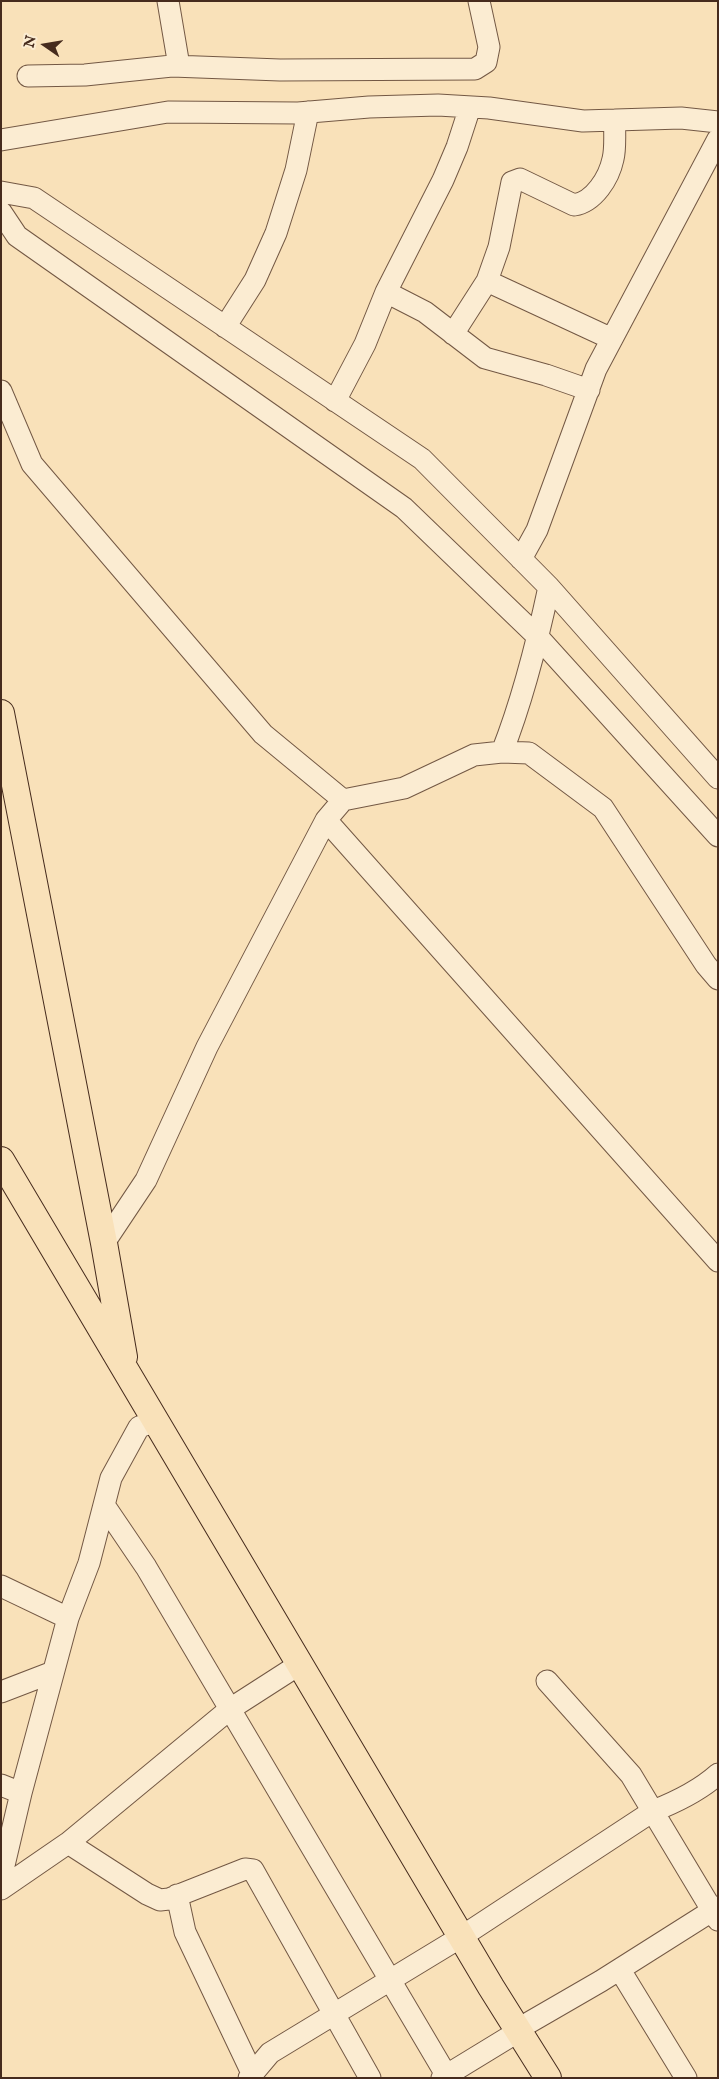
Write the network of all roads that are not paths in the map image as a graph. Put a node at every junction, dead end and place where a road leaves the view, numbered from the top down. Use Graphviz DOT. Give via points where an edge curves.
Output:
graph roads {
  1 [pos="168,1"];
  2 [pos="479,1"];
  3 [pos="180,66"];
  4 [pos="28,76"];
  5 [pos="470,107"];
  6 [pos="308,112"];
  7 [pos="615,120"];
  8 [pos="718,122"];
  9 [pos="718,138"];
  10 [pos="1,140"];
  11 [pos="1,192"];
  12 [pos="1,212"];
  13 [pos="487,280"];
  14 [pos="386,292"];
  15 [pos="225,327"];
  16 [pos="453,334"];
  17 [pos="612,339"];
  18 [pos="589,390"];
  19 [pos="1,391"];
  20 [pos="335,401"];
  21 [pos="521,559"];
  22 [pos="549,587"];
  23 [pos="538,637"];
  24 [pos="1,713"];
  25 [pos="502,752"];
  26 [pos="718,778"];
  27 [pos="343,800"];
  28 [pos="326,820"];
  29 [pos="718,836"];
  30 [pos="718,980"];
  31 [pos="1,1160"];
  32 [pos="104,1243"];
  33 [pos="718,1261"];
  34 [pos="127,1373"];
  35 [pos="156,1421"];
  36 [pos="104,1505"];
  37 [pos="1,1586"];
  38 [pos="68,1618"];
  39 [pos="300,1664"];
  40 [pos="53,1672"];
  41 [pos="547,1681"];
  42 [pos="1,1692"];
  43 [pos="230,1710"];
  44 [pos="718,1774"];
  45 [pos="1,1785"];
  46 [pos="21,1793"];
  47 [pos="653,1811"];
  48 [pos="7,1829"];
  49 [pos="68,1843"];
  50 [pos="1,1878"];
  51 [pos="1,1889"];
  52 [pos="177,1895"];
  53 [pos="716,1913"];
  54 [pos="461,1938"];
  55 [pos="620,1970"];
  56 [pos="392,1980"];
  57 [pos="334,2016"];
  58 [pos="518,2030"];
  59 [pos="251,2075"];
  60 [pos="445,2077"];
  61 [pos="370,2078"];
  62 [pos="548,2078"];
  63 [pos="686,2078"];
  1 -- 3 [label="street"];
  2 -- 3 [label="street" via="488,47 486,62 475,69 280,70"];
  3 -- 4 [label="street" via="85,75"];
  5 -- 6 [label="street" via="379,106"];
  5 -- 7 [label="street" via="583,122"];
  5 -- 14 [label="street" via="458,147"];
  6 -- 10 [label="street" via="168,112"];
  6 -- 15 [label="street" via="296,170 276,233 255,280"];
  7 -- 8 [label="street" via="681,118"];
  7 -- 13 [label="street" via="614,158 610,171 589,199 574,204 520,179 512,182 499,247"];
  9 -- 17 [label="street"];
  11 -- 15 [label="street" via="34,198"];
  12 -- 23 [label="street" via="17,236 404,508"];
  13 -- 16 [label="street"];
  13 -- 17 [label="street"];
  14 -- 16 [label="street" via="425,312"];
  14 -- 20 [label="street" via="365,344"];
  15 -- 20 [label="street"];
  16 -- 18 [label="street" via="485,358"];
  17 -- 18 [label="street"];
  18 -- 21 [label="street" via="537,530"];
  19 -- 27 [label="street" via="32,464 263,734"];
  20 -- 21 [label="street" via="422,460"];
  21 -- 22 [label="street"];
  22 -- 23 [label="street"];
  22 -- 26 [label="street"];
  23 -- 25 [label="street"];
  23 -- 29 [label="street"];
  24 -- 32 [label="main road"];
  25 -- 27 [label="street" via="474,755 404,788"];
  25 -- 30 [label="street" via="529,753 603,808"];
  27 -- 28 [label="street"];
  28 -- 32 [label="street" via="207,1047 146,1180"];
  28 -- 33 [label="street"];
  31 -- 34 [label="main road"];
  32 -- 34 [label="main road"];
  34 -- 35 [label="main road"];
  35 -- 36 [label="street" via="139,1427 111,1478"];
  35 -- 39 [label="main road"];
  36 -- 38 [label="street" via="89,1563"];
  36 -- 43 [label="street" via="146,1567"];
  37 -- 38 [label="street"];
  38 -- 40 [label="street"];
  39 -- 43 [label="street"];
  39 -- 54 [label="main road"];
  40 -- 42 [label="street"];
  40 -- 46 [label="street"];
  41 -- 47 [label="street" via="631,1775"];
  43 -- 49 [label="street"];
  43 -- 56 [label="street"];
  44 -- 47 [label="street" via="673,1803"];
  45 -- 46 [label="street"];
  46 -- 48 [label="street"];
  47 -- 53 [label="street"];
  47 -- 54 [label="street"];
  48 -- 50 [label="street"];
  49 -- 51 [label="street"];
  49 -- 52 [label="street" via="147,1894 160,1900"];
  52 -- 57 [label="street" via="245,1869 253,1870"];
  52 -- 59 [label="street" via="185,1932"];
  53 -- 55 [label="street"];
  54 -- 56 [label="street"];
  54 -- 58 [label="main road"];
  55 -- 58 [label="street"];
  55 -- 63 [label="street"];
  56 -- 57 [label="street"];
  56 -- 60 [label="street"];
  57 -- 59 [label="street" via="270,2053"];
  57 -- 61 [label="street"];
  58 -- 60 [label="street"];
  58 -- 62 [label="main road"];
}
